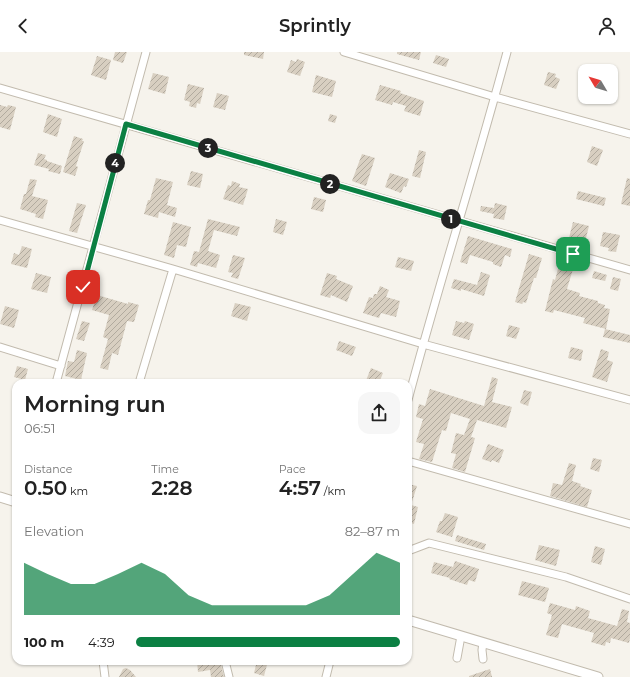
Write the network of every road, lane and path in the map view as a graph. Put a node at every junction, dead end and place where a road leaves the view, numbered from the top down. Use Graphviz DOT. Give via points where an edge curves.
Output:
graph roads {
  1 [pos="146,52"];
  2 [pos="344,52"];
  3 [pos="507,52"];
  4 [pos="0,88"];
  5 [pos="495,97"];
  6 [pos="126,124"];
  7 [pos="630,134"];
  8 [pos="0,220"];
  9 [pos="459,222"];
  10 [pos="93,247"];
  11 [pos="173,269"];
  12 [pos="630,270"];
  13 [pos="423,344"];
  14 [pos="0,347"];
  15 [pos="61,366"];
  16 [pos="57,379"];
  17 [pos="140,379"];
  18 [pos="412,385"];
  19 [pos="630,400"];
  20 [pos="412,462"];
  21 [pos="0,497"];
  22 [pos="12,501"];
  23 [pos="630,524"];
  24 [pos="412,549"];
  25 [pos="630,599"];
  26 [pos="412,621"];
  27 [pos="461,636"];
  28 [pos="483,643"];
  29 [pos="458,658"];
  30 [pos="483,659"];
  31 [pos="104,665"];
  32 [pos="226,665"];
  33 [pos="329,665"];
  34 [pos="105,677"];
  35 [pos="229,677"];
  36 [pos="326,677"];
  37 [pos="598,677"];
  1 -- 6 [label="street"];
  2 -- 5 [label="street"];
  3 -- 5 [label="street"];
  4 -- 6 [label="street"];
  5 -- 7 [label="street"];
  5 -- 9 [label="street"];
  6 -- 9 [label="street"];
  6 -- 10 [label="street"];
  8 -- 10 [label="street"];
  9 -- 12 [label="street"];
  9 -- 13 [label="street"];
  10 -- 11 [label="street"];
  10 -- 15 [label="street"];
  11 -- 13 [label="street"];
  11 -- 17 [label="street"];
  13 -- 18 [label="street"];
  13 -- 19 [label="street"];
  14 -- 15 [label="street"];
  15 -- 16 [label="street"];
  20 -- 23 [label="street"];
  21 -- 22 [label="street"];
  24 -- 25 [label="street" via="429,543 566,577"];
  26 -- 27 [label="street"];
  27 -- 28 [label="street"];
  27 -- 29 [label="street"];
  28 -- 30 [label="street"];
  28 -- 37 [label="street"];
  31 -- 34 [label="street"];
  32 -- 35 [label="street"];
  33 -- 36 [label="street"];
}
